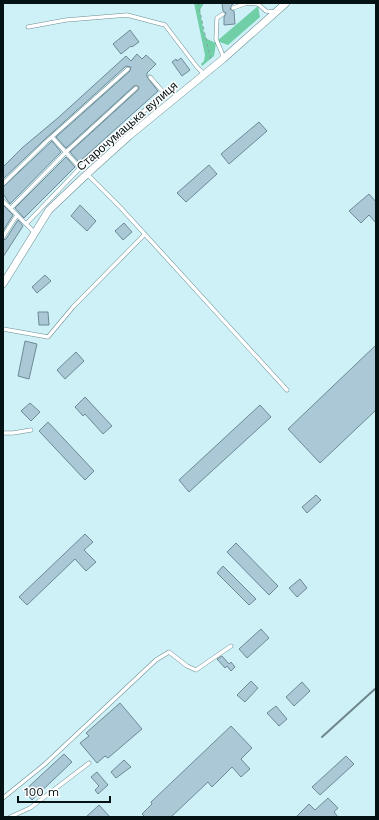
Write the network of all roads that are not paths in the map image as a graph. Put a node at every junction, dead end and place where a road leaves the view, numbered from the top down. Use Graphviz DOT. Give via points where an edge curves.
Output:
graph roads {
  1 [pos="286,3"];
  2 [pos="233,8"];
  3 [pos="277,12"];
  4 [pos="223,14"];
  5 [pos="28,27"];
  6 [pos="223,58"];
  7 [pos="128,68"];
  8 [pos="204,74"];
  9 [pos="150,77"];
  10 [pos="136,88"];
  11 [pos="52,137"];
  12 [pos="66,152"];
  13 [pos="80,168"];
  14 [pos="87,174"];
  15 [pos="3,184"];
  16 [pos="3,201"];
  17 [pos="11,208"];
  18 [pos="17,215"];
  19 [pos="26,224"];
  20 [pos="35,233"];
  21 [pos="145,234"];
  22 [pos="3,237"];
  23 [pos="3,284"];
  24 [pos="3,329"];
  25 [pos="287,390"];
  26 [pos="31,430"];
  27 [pos="3,433"];
  28 [pos="231,646"];
  29 [pos="89,763"];
  30 [pos="3,798"];
  31 [pos="10,817"];
  1 -- 3 [label="street, Старочумацька вулиця"];
  2 -- 3 [label="lane" via="247,3 258,4 266,11"];
  3 -- 6 [label="street, Старочумацька вулиця"];
  4 -- 6 [label="lane" via="217,18 216,39"];
  5 -- 8 [label="lane" via="66,20 127,15 165,25"];
  6 -- 8 [label="street, Старочумацька вулиця"];
  7 -- 11 [label="lane"];
  8 -- 14 [label="street, Старочумацька вулиця"];
  9 -- 13 [label="lane" via="164,93"];
  10 -- 12 [label="lane"];
  11 -- 12 [label="lane"];
  11 -- 15 [label="lane"];
  12 -- 13 [label="lane"];
  12 -- 17 [label="lane"];
  13 -- 19 [label="lane"];
  14 -- 20 [label="street, Старочумацька вулиця" via="49,210"];
  14 -- 21 [label="lane"];
  16 -- 17 [label="lane"];
  17 -- 18 [label="lane"];
  18 -- 19 [label="lane"];
  18 -- 22 [label="lane"];
  19 -- 20 [label="lane"];
  20 -- 23 [label="street, Старочумацька вулиця"];
  21 -- 24 [label="lane" via="73,307 48,337"];
  21 -- 25 [label="lane"];
  26 -- 27 [label="lane"];
  28 -- 30 [label="lane" via="196,670 169,652 156,660 45,764"];
  29 -- 31 [label="lane" via="30,808"];
}
